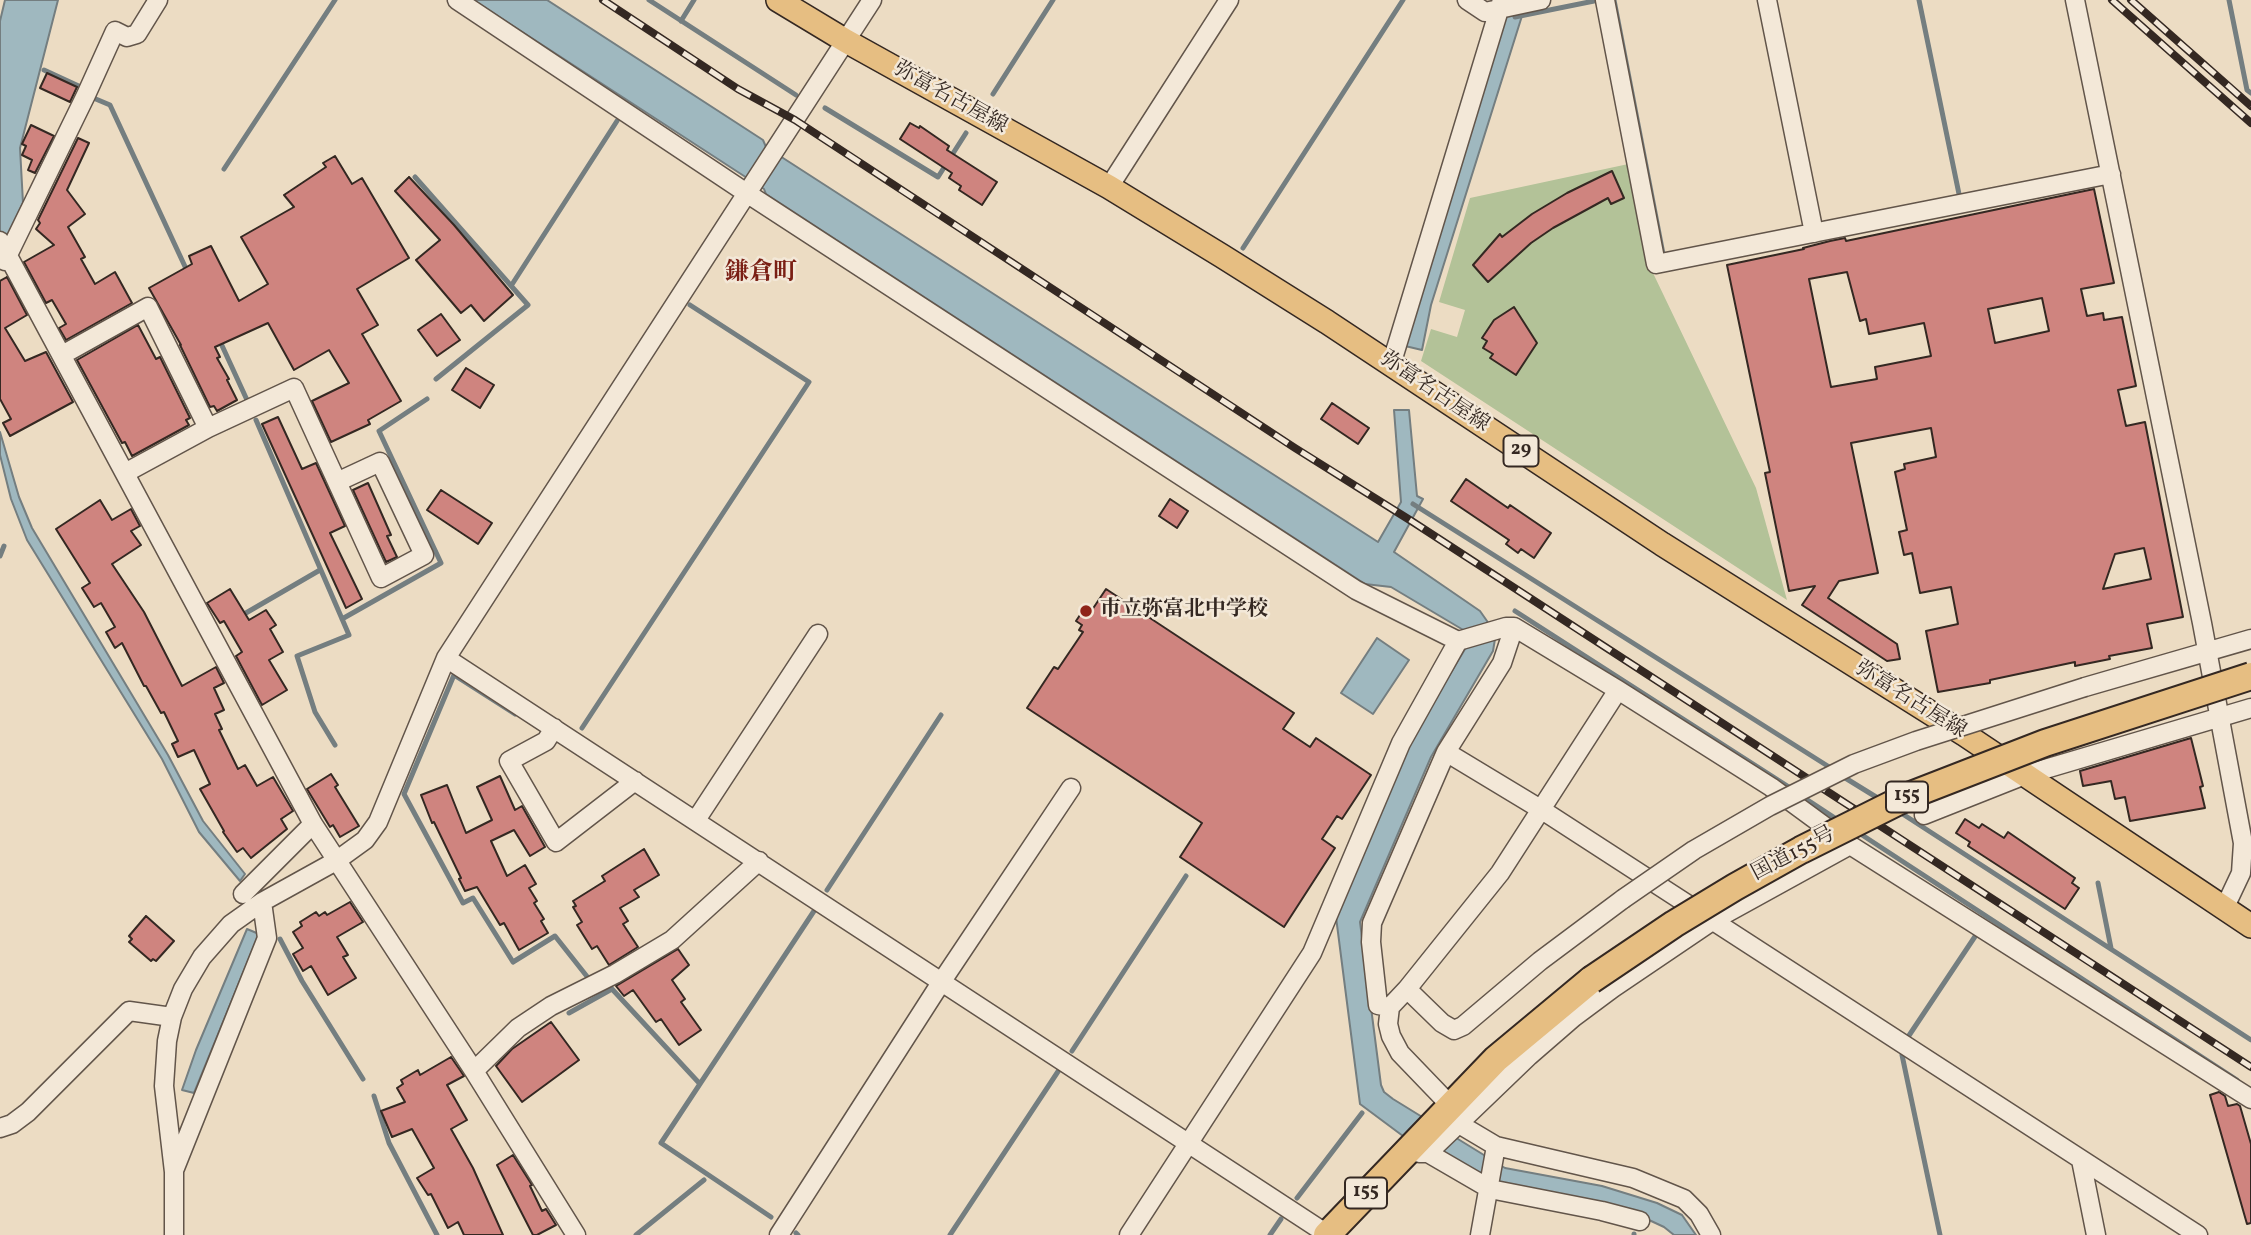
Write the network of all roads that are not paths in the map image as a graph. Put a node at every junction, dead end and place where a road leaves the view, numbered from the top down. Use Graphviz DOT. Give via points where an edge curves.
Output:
graph roads {
  1 [pos="158,0"];
  2 [pos="457,0"];
  3 [pos="778,0"];
  4 [pos="872,0"];
  5 [pos="1229,0"];
  6 [pos="1466,0"];
  7 [pos="1605,0"];
  8 [pos="1767,0"];
  9 [pos="2075,0"];
  10 [pos="1535,1"];
  11 [pos="1502,5"];
  12 [pos="846,41"];
  13 [pos="2111,174"];
  14 [pos="1109,187"];
  15 [pos="751,189"];
  16 [pos="1814,233"];
  17 [pos="3,253"];
  18 [pos="62,355"];
  19 [pos="1391,365"];
  20 [pos="208,429"];
  21 [pos="125,474"];
  22 [pos="337,482"];
  23 [pos="1508,629"];
  24 [pos="818,634"];
  25 [pos="2251,639"];
  26 [pos="1460,640"];
  27 [pos="2207,650"];
  28 [pos="446,658"];
  29 [pos="2251,676"];
  30 [pos="1618,690"];
  31 [pos="2251,708"];
  32 [pos="2220,717"];
  33 [pos="554,728"];
  34 [pos="1446,752"];
  35 [pos="2025,775"];
  36 [pos="635,780"];
  37 [pos="1070,788"];
  38 [pos="1542,810"];
  39 [pos="1924,815"];
  40 [pos="696,820"];
  41 [pos="313,824"];
  42 [pos="1850,845"];
  43 [pos="336,861"];
  44 [pos="759,862"];
  45 [pos="243,894"];
  46 [pos="262,902"];
  47 [pos="2224,909"];
  48 [pos="1712,921"];
  49 [pos="2251,926"];
  50 [pos="942,981"];
  51 [pos="1406,989"];
  52 [pos="1390,1007"];
  53 [pos="172,1017"];
  54 [pos="474,1071"];
  55 [pos="2251,1099"];
  56 [pos="1449,1115"];
  57 [pos="0,1128"];
  58 [pos="1188,1143"];
  59 [pos="1496,1146"];
  60 [pos="1415,1149"];
  61 [pos="2081,1160"];
  62 [pos="174,1172"];
  63 [pos="1490,1189"];
  64 [pos="1640,1221"];
  65 [pos="174,1235"];
  66 [pos="576,1235"];
  67 [pos="779,1235"];
  68 [pos="1129,1235"];
  69 [pos="1333,1235"];
  70 [pos="1480,1235"];
  71 [pos="1712,1235"];
  72 [pos="2096,1235"];
  73 [pos="2198,1235"];
  1 -- 17 [label="street" via="137,34 127,37 114,30 20,228"];
  2 -- 15 [label="street"];
  3 -- 12 [label="main road, 弥富名古屋線 / 29"];
  4 -- 12 [label="street"];
  5 -- 14 [label="street"];
  6 -- 11 [label="street" via="1485,12"];
  7 -- 16 [label="street" via="1656,264"];
  8 -- 16 [label="street"];
  9 -- 13 [label="street"];
  10 -- 11 [label="street"];
  11 -- 19 [label="street"];
  12 -- 14 [label="main road, 弥富名古屋線 / 29"];
  12 -- 15 [label="street"];
  13 -- 16 [label="street"];
  13 -- 27 [label="street"];
  14 -- 19 [label="main road, 弥富名古屋線 / 29"];
  15 -- 26 [label="street" via="1356,590"];
  15 -- 28 [label="street"];
  17 -- 18 [label="street"];
  18 -- 20 [label="street" via="148,307"];
  18 -- 21 [label="street"];
  19 -- 35 [label="main road, 弥富名古屋線 / 29" via="1654,540"];
  20 -- 21 [label="street"];
  20 -- 22 [label="street" via="294,388"];
  21 -- 41 [label="street"];
  22 -- 22 [label="street" via="381,578 424,555 380,462"];
  23 -- 26 [label="street"];
  23 -- 30 [label="street"];
  23 -- 34 [label="street" via="1502,663"];
  24 -- 40 [label="street"];
  25 -- 27 [label="street"];
  26 -- 58 [label="street" via="1401,743 1312,953"];
  27 -- 32 [label="street"];
  27 -- 51 [label="street, bridge" via="1916,741 1854,764 1770,806 1623,899 1454,1030"];
  28 -- 33 [label="street"];
  28 -- 43 [label="street" via="378,822 365,840"];
  29 -- 56 [label="highway, 国道155号 / 155, bridge" via="2045,743 1911,795 1801,850 1674,924 1591,980 1496,1059"];
  30 -- 38 [label="street"];
  30 -- 42 [label="street" via="1771,787"];
  31 -- 32 [label="street"];
  32 -- 35 [label="street"];
  32 -- 47 [label="street" via="2243,842 2241,873"];
  33 -- 36 [label="street"];
  33 -- 36 [label="street" via="546,741 509,761 556,842"];
  34 -- 38 [label="street"];
  34 -- 52 [label="street" via="1372,923 1378,1005"];
  35 -- 39 [label="street"];
  35 -- 47 [label="main road, 弥富名古屋線 / 29"];
  36 -- 40 [label="street"];
  37 -- 50 [label="street"];
  38 -- 48 [label="street"];
  38 -- 51 [label="street" via="1500,873"];
  40 -- 44 [label="street"];
  41 -- 43 [label="street"];
  41 -- 45 [label="street"];
  42 -- 48 [label="street"];
  42 -- 55 [label="street"];
  43 -- 46 [label="street"];
  43 -- 54 [label="street"];
  44 -- 50 [label="street"];
  44 -- 54 [label="street" via="672,940 551,1006 518,1028"];
  46 -- 53 [label="street" via="231,925 202,957"];
  46 -- 62 [label="street" via="267,938"];
  47 -- 49 [label="main road, 弥富名古屋線 / 29"];
  48 -- 56 [label="street" via="1574,1017"];
  48 -- 61 [label="street"];
  50 -- 58 [label="street"];
  50 -- 67 [label="street"];
  51 -- 52 [label="street"];
  52 -- 56 [label="street" via="1391,1037"];
  53 -- 57 [label="street" via="130,1011 28,1112"];
  53 -- 62 [label="street" via="164,1086"];
  54 -- 66 [label="street"];
  56 -- 59 [label="street"];
  56 -- 60 [label="highway, 国道155号 / 155"];
  58 -- 68 [label="street"];
  58 -- 69 [label="street"];
  59 -- 63 [label="street"];
  59 -- 71 [label="street" via="1633,1178 1666,1191 1684,1199"];
  60 -- 63 [label="street"];
  60 -- 69 [label="highway, 国道155号 / 155"];
  61 -- 72 [label="street"];
  61 -- 73 [label="street"];
  62 -- 65 [label="street"];
  63 -- 64 [label="street"];
  63 -- 70 [label="street"];
}
